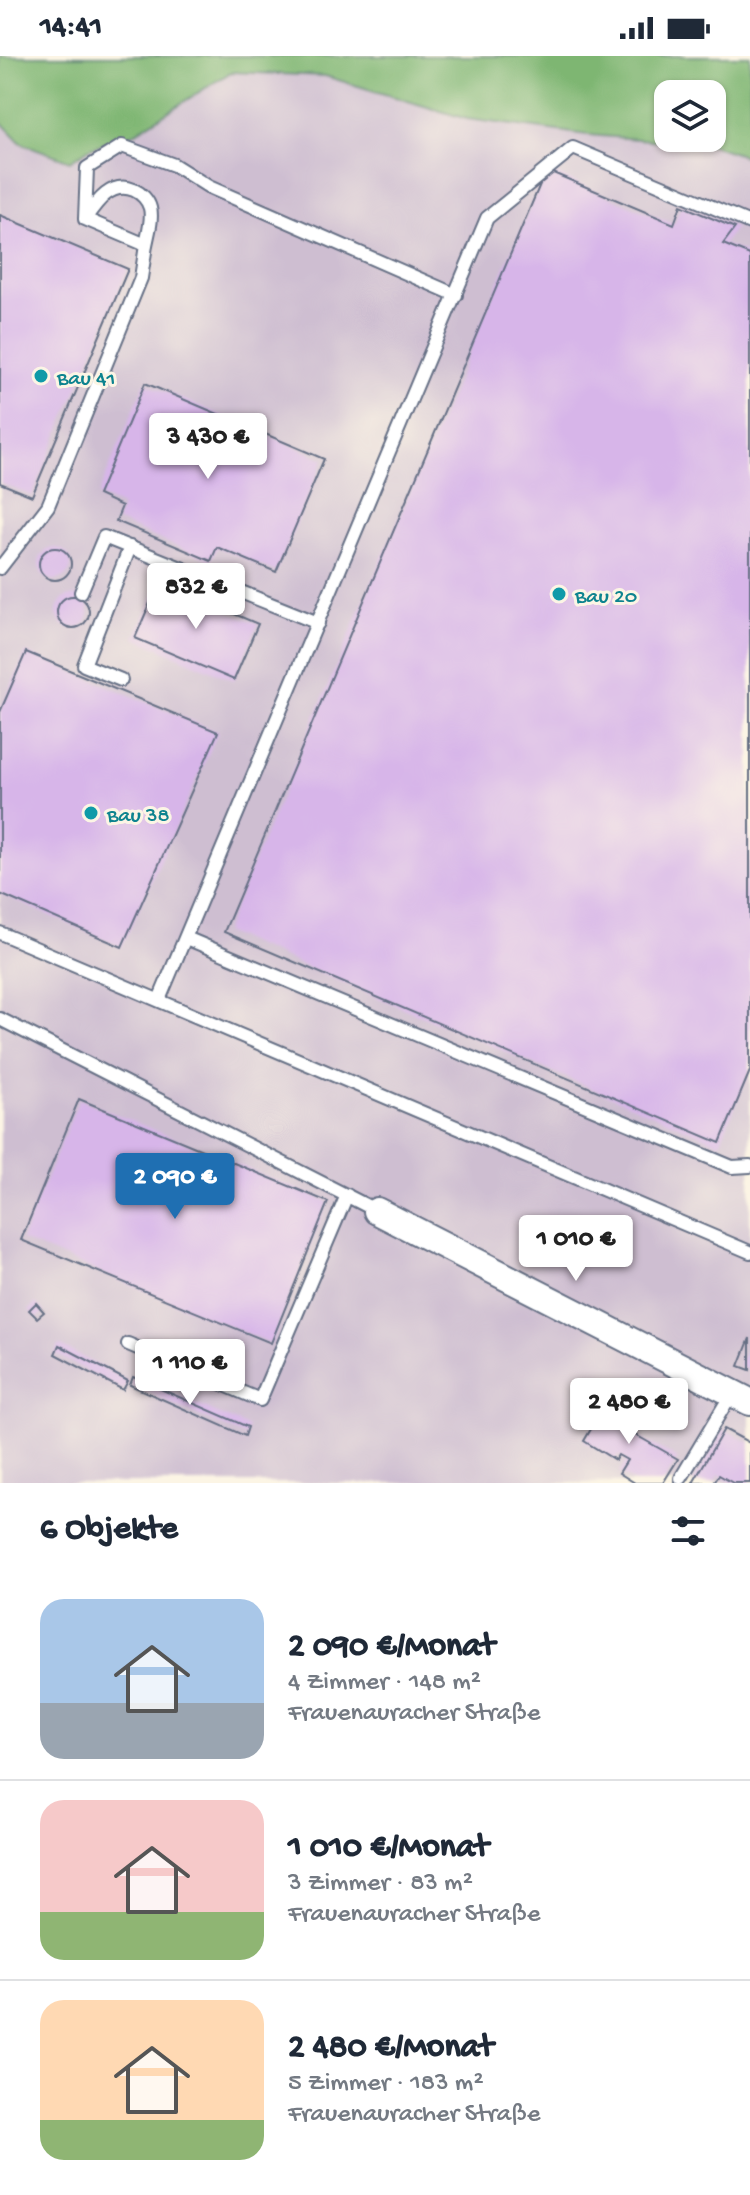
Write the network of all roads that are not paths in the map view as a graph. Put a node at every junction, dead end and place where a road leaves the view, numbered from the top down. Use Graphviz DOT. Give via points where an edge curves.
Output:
graph roads {
  1 [pos="85,219"];
  2 [pos="750,223"];
  3 [pos="146,245"];
  4 [pos="456,295"];
  5 [pos="130,547"];
  6 [pos="0,568"];
  7 [pos="81,592"];
  8 [pos="318,623"];
  9 [pos="121,680"];
  10 [pos="0,933"];
  11 [pos="186,938"];
  12 [pos="159,1000"];
  13 [pos="0,1019"];
  14 [pos="750,1166"];
  15 [pos="347,1195"];
  16 [pos="377,1211"];
  17 [pos="750,1252"];
  18 [pos="128,1344"];
  19 [pos="741,1397"];
  20 [pos="681,1478"];
  1 -- 3 [label="lane"];
  1 -- 3 [label="lane" via="111,190 126,186 141,193 150,206"];
  1 -- 4 [label="lane" via="87,168 122,146"];
  2 -- 4 [label="lane" via="573,148 487,218"];
  3 -- 6 [label="lane" via="141,278 48,506"];
  4 -- 8 [label="lane"];
  5 -- 7 [label="lane" via="104,537"];
  5 -- 8 [label="lane"];
  5 -- 9 [label="lane" via="84,665"];
  8 -- 11 [label="lane"];
  10 -- 12 [label="lane"];
  11 -- 12 [label="lane"];
  11 -- 14 [label="lane" via="732,1167"];
  12 -- 17 [label="lane"];
  13 -- 15 [label="lane"];
  15 -- 16 [label="lane"];
  15 -- 18 [label="lane" via="260,1400"];
  16 -- 19 [label="street"];
  19 -- 20 [label="lane"];
}
